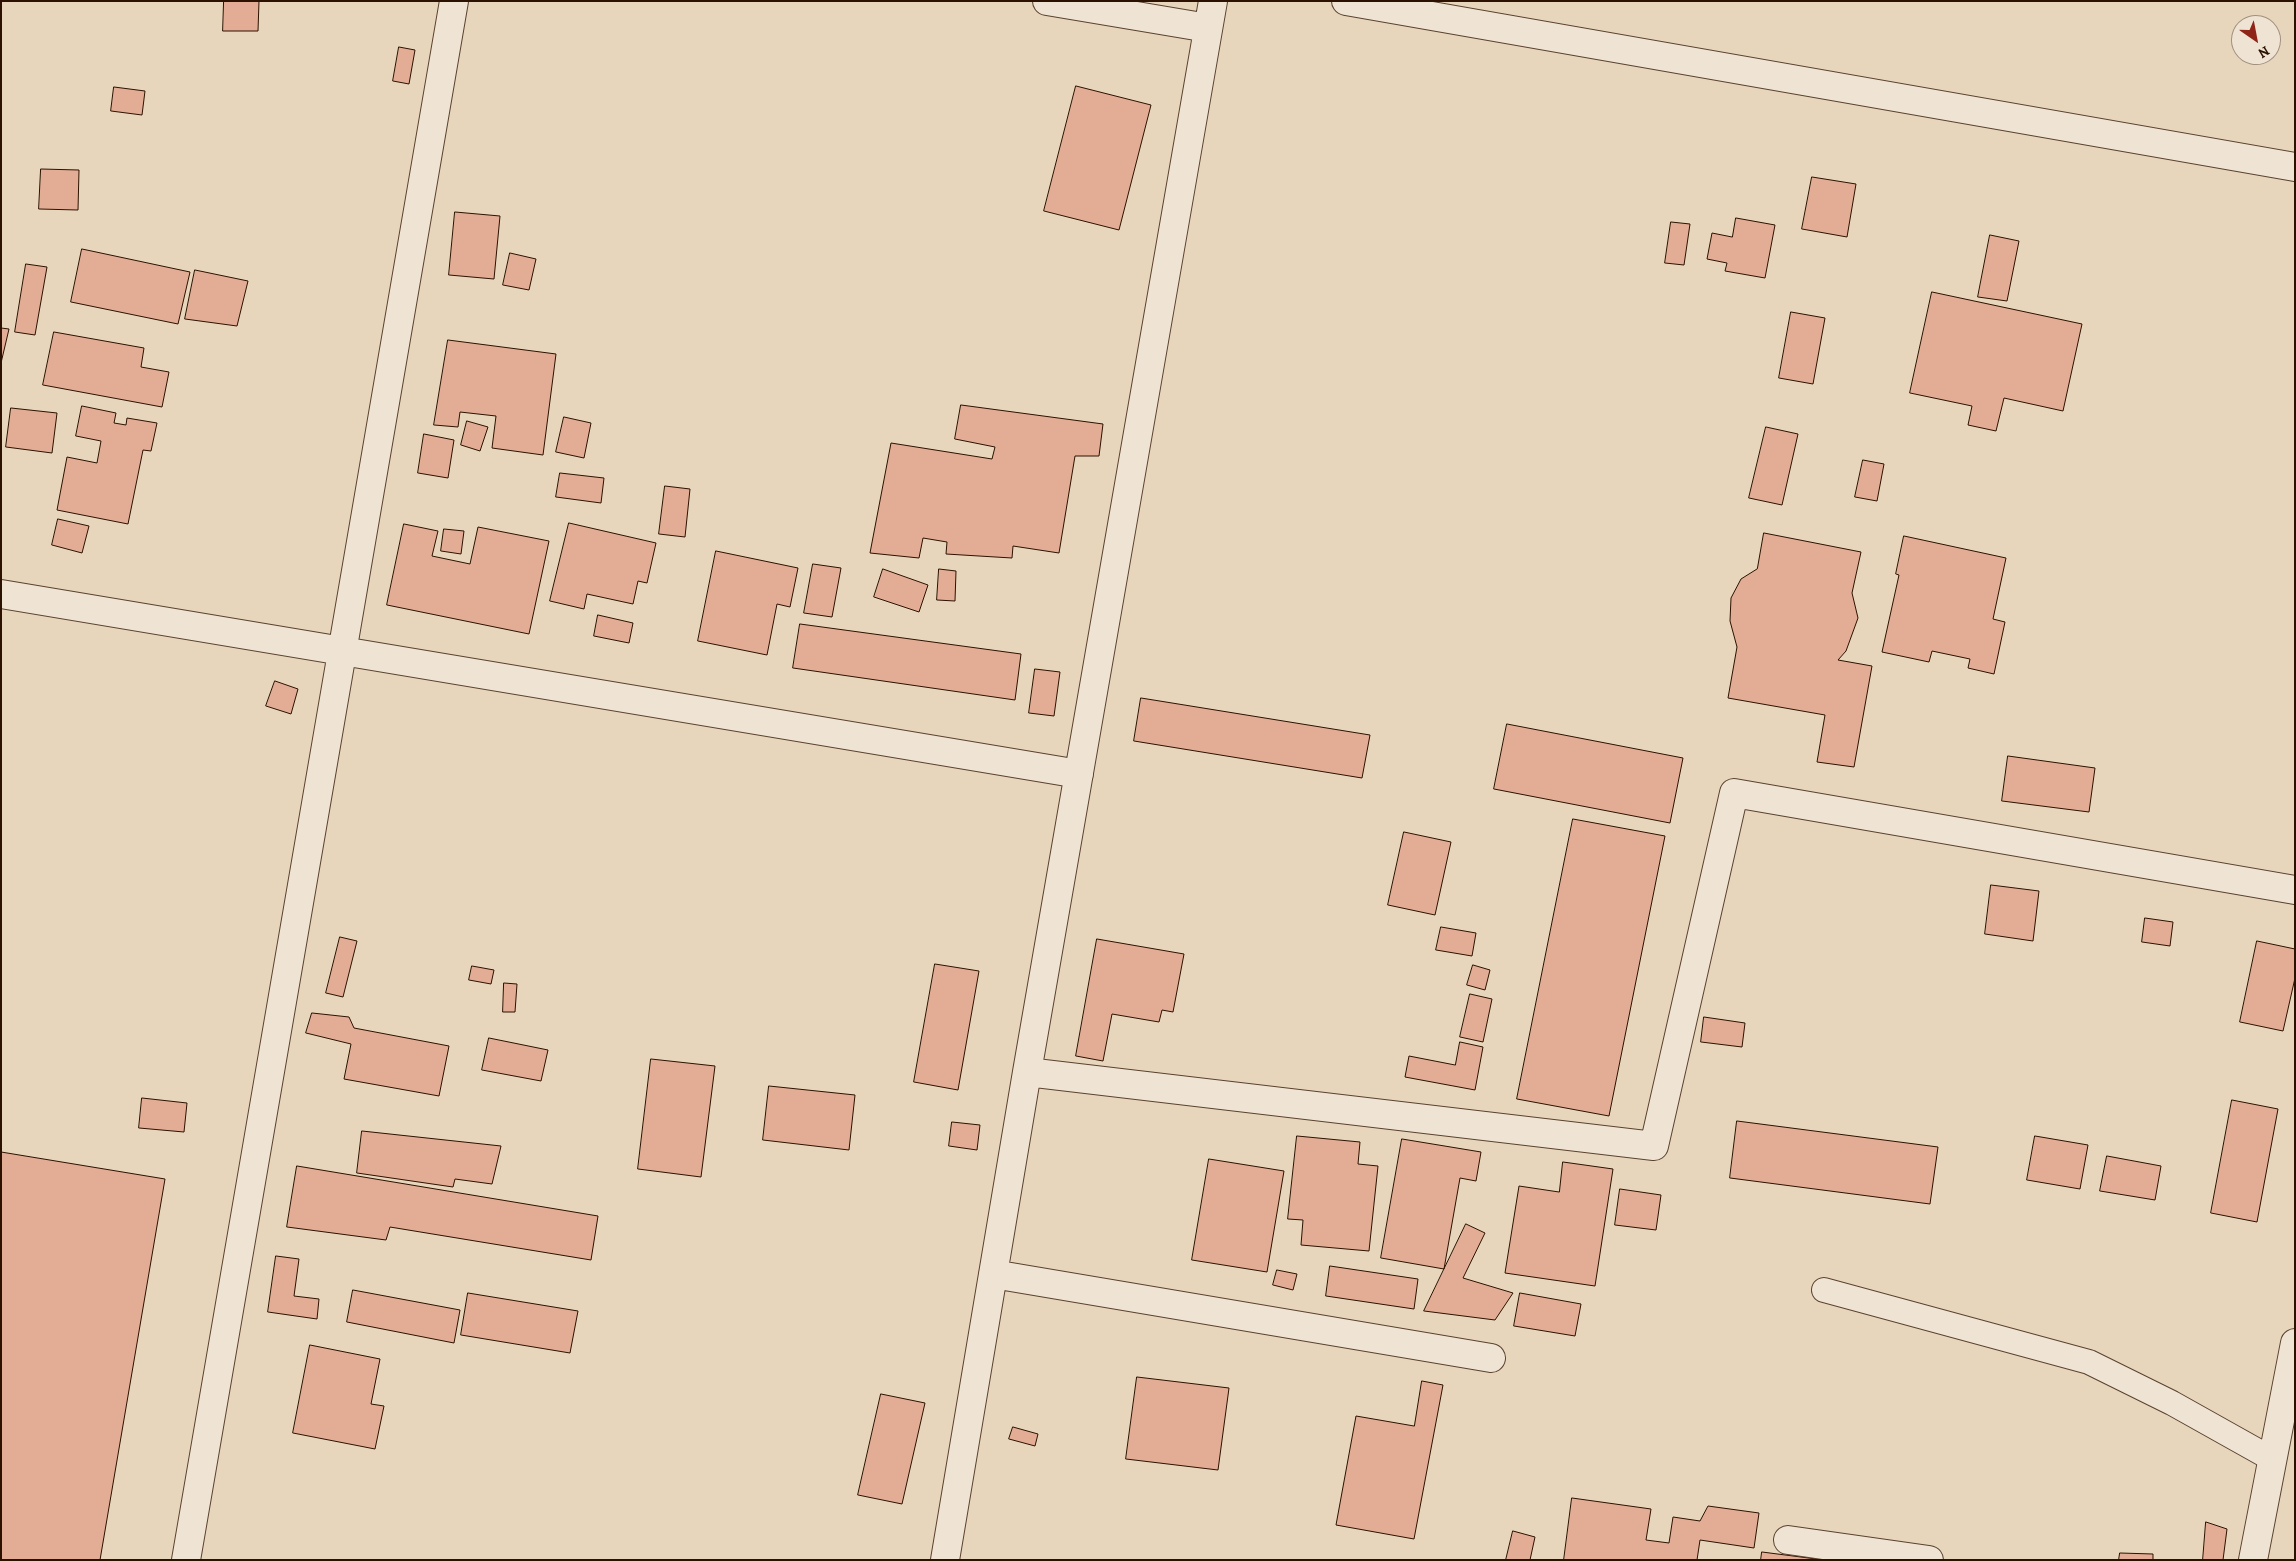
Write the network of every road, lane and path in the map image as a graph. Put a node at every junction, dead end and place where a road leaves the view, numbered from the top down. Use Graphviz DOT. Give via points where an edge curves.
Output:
graph roads {
  1 [pos="454,1"];
  2 [pos="1047,1"];
  3 [pos="1213,1"];
  4 [pos="1346,1"];
  5 [pos="1208,28"];
  6 [pos="2295,167"];
  7 [pos="1,594"];
  8 [pos="343,651"];
  9 [pos="1079,774"];
  10 [pos="2295,890"];
  11 [pos="1027,1072"];
  12 [pos="993,1274"];
  13 [pos="1824,1290"];
  14 [pos="2295,1343"];
  15 [pos="1491,1358"];
  16 [pos="2272,1459"];
  17 [pos="1788,1540"];
  18 [pos="186,1560"];
  19 [pos="946,1560"];
  20 [pos="1929,1560"];
  21 [pos="2253,1560"];
  1 -- 8 [label="street"];
  2 -- 5 [label="street"];
  3 -- 5 [label="street"];
  4 -- 6 [label="street"];
  5 -- 9 [label="street"];
  7 -- 8 [label="street"];
  8 -- 9 [label="street"];
  8 -- 18 [label="street"];
  9 -- 11 [label="street"];
  10 -- 11 [label="street" via="1734,793 1654,1146"];
  11 -- 12 [label="street"];
  12 -- 15 [label="street"];
  12 -- 19 [label="street"];
  13 -- 16 [label="lane" via="2089,1362 2172,1403"];
  14 -- 16 [label="street"];
  16 -- 21 [label="street"];
  17 -- 20 [label="street"];
}
